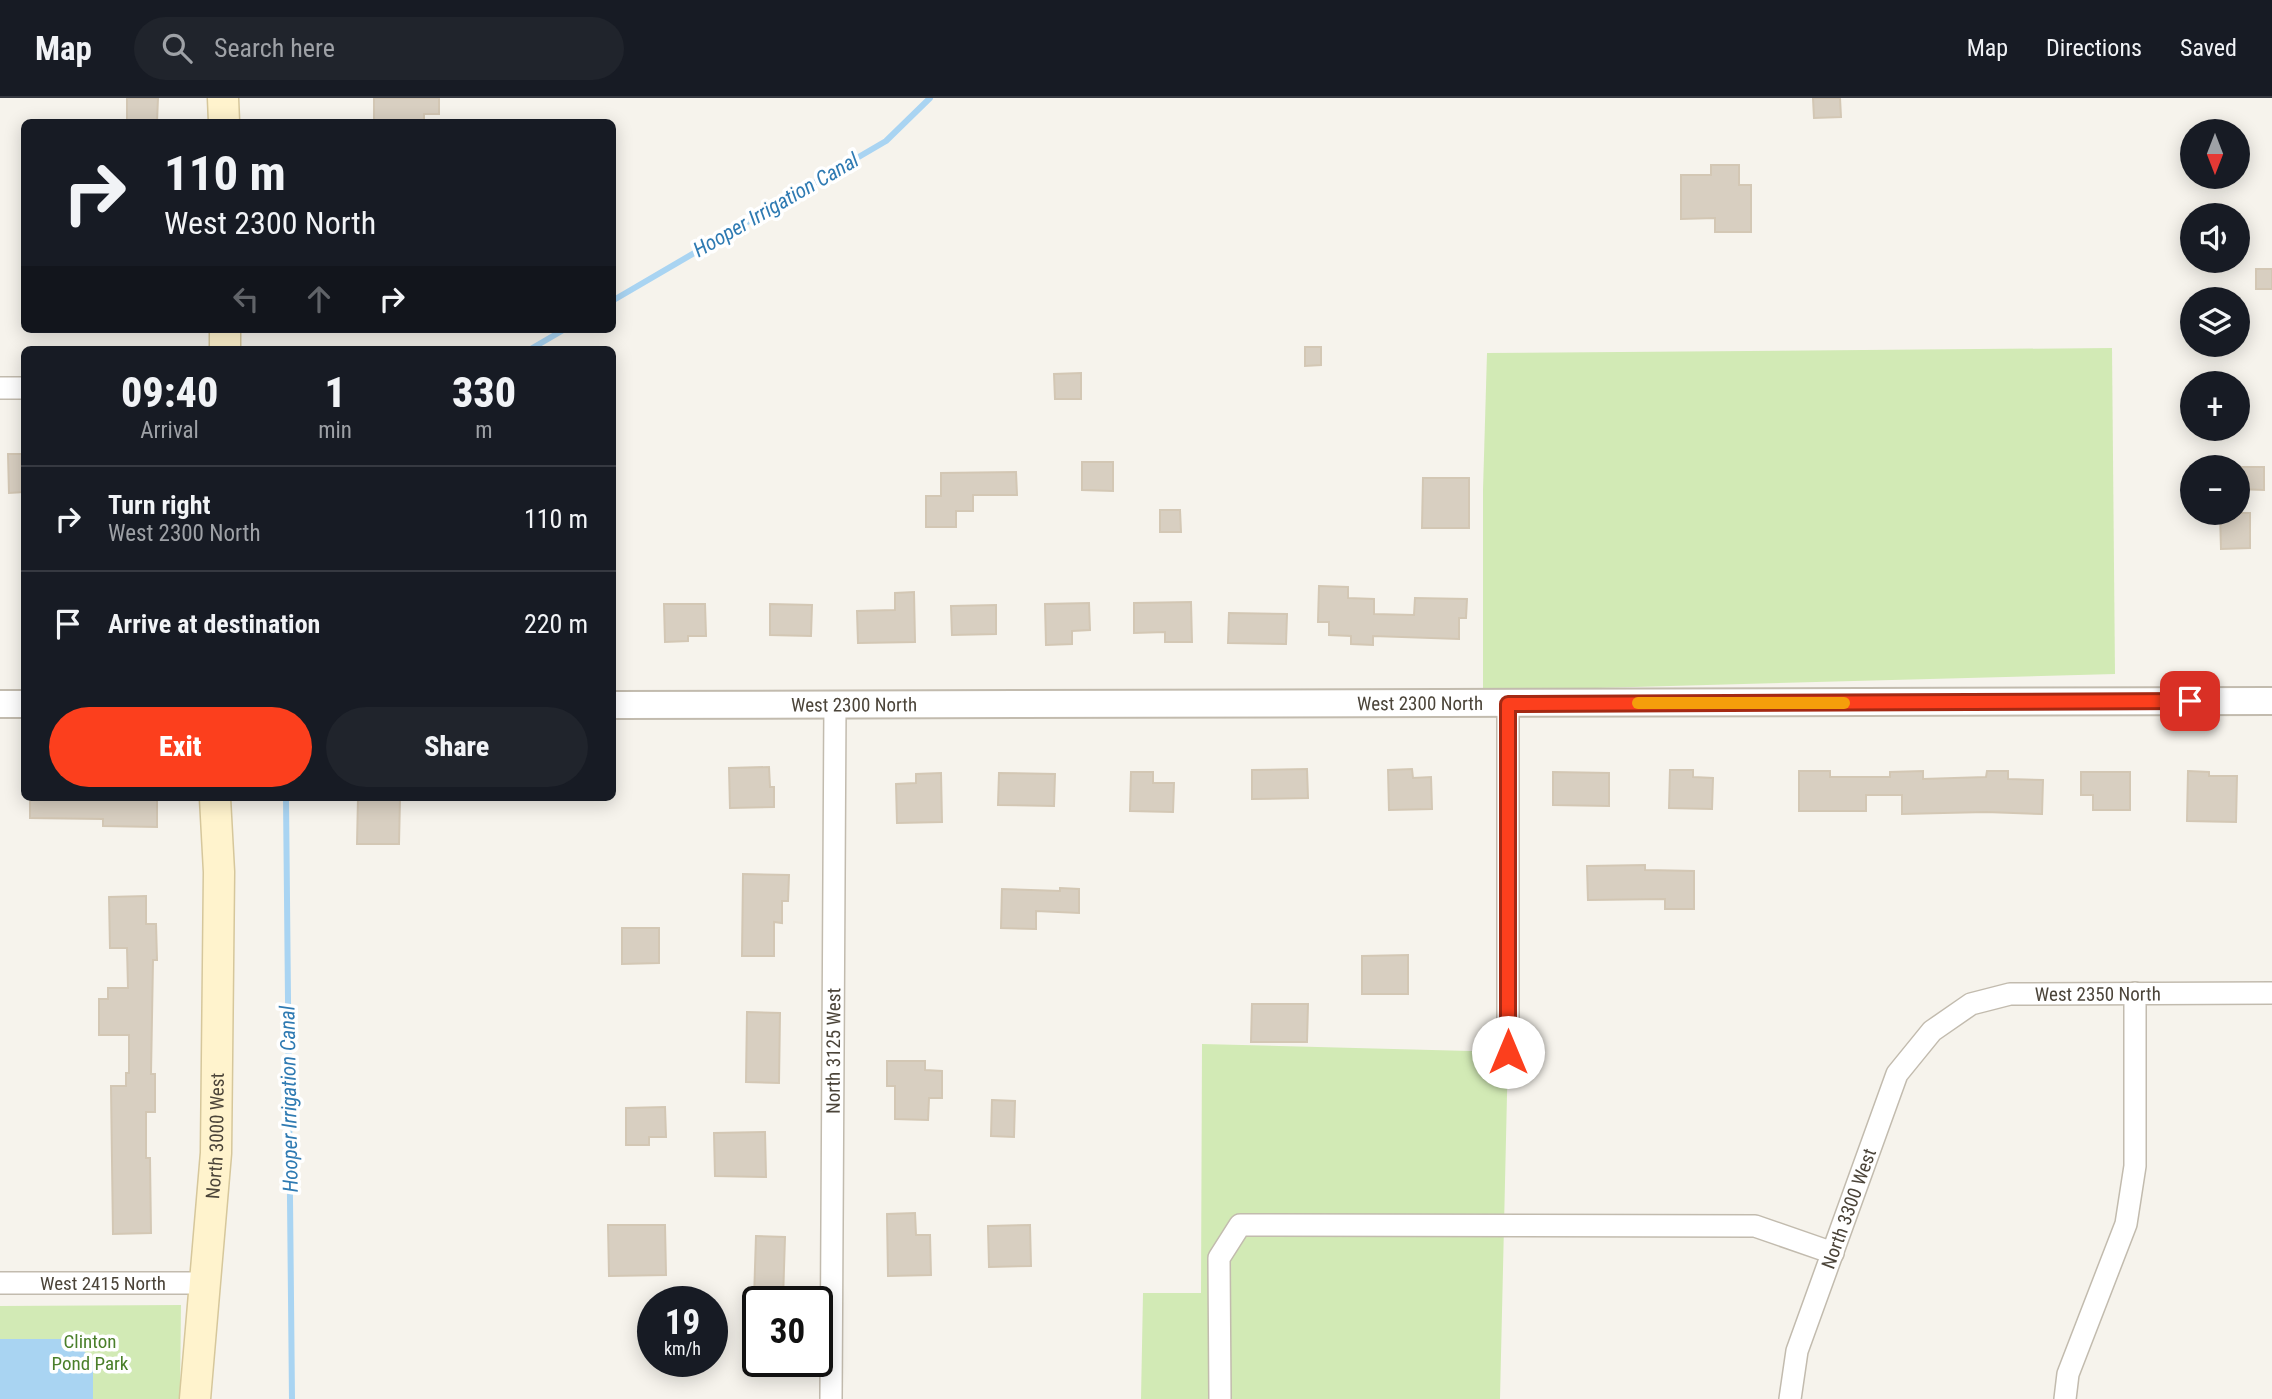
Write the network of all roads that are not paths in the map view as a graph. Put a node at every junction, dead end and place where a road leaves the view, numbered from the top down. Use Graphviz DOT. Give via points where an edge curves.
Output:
graph roads {
  1 [pos="223,98"];
  2 [pos="223,119"];
  3 [pos="0,388"];
  4 [pos="21,388"];
  5 [pos="2272,701"];
  6 [pos="0,704"];
  7 [pos="21,704"];
  8 [pos="835,704"];
  9 [pos="1508,704"];
  10 [pos="616,705"];
  11 [pos="215,801"];
  12 [pos="236,801"];
  13 [pos="219,872"];
  14 [pos="2135,993"];
  15 [pos="2272,993"];
  16 [pos="1932,1031"];
  17 [pos="1508,1052"];
  18 [pos="1833,1253"];
  19 [pos="0,1283"];
  20 [pos="205,1283"];
  21 [pos="195,1399"];
  22 [pos="831,1399"];
  23 [pos="1220,1399"];
  24 [pos="1790,1399"];
  25 [pos="2065,1399"];
  1 -- 2 [label="main road"];
  3 -- 4 [label="street"];
  5 -- 9 [label="street, West 2300 North"];
  6 -- 7 [label="street"];
  8 -- 9 [label="street, West 2300 North"];
  8 -- 10 [label="street, West 2300 North"];
  8 -- 22 [label="street, North 3125 West"];
  9 -- 17 [label="street"];
  11 -- 13 [label="main road, North 3000 West"];
  12 -- 13 [label="main road, North 3000 West"];
  13 -- 20 [label="main road, North 3000 West" via="216,1153"];
  14 -- 15 [label="street, West 2350 North"];
  14 -- 16 [label="street, West 2350 North" via="2010,994 1971,1004"];
  14 -- 25 [label="street" via="2136,1166 2126,1224 2068,1374"];
  16 -- 18 [label="street, North 3300 West" via="1897,1074"];
  18 -- 23 [label="street" via="1755,1226 1240,1225 1219,1258"];
  18 -- 24 [label="street, North 3300 West" via="1797,1351"];
  19 -- 20 [label="street, West 2415 North"];
  20 -- 21 [label="main road, North 3000 West"];
}
